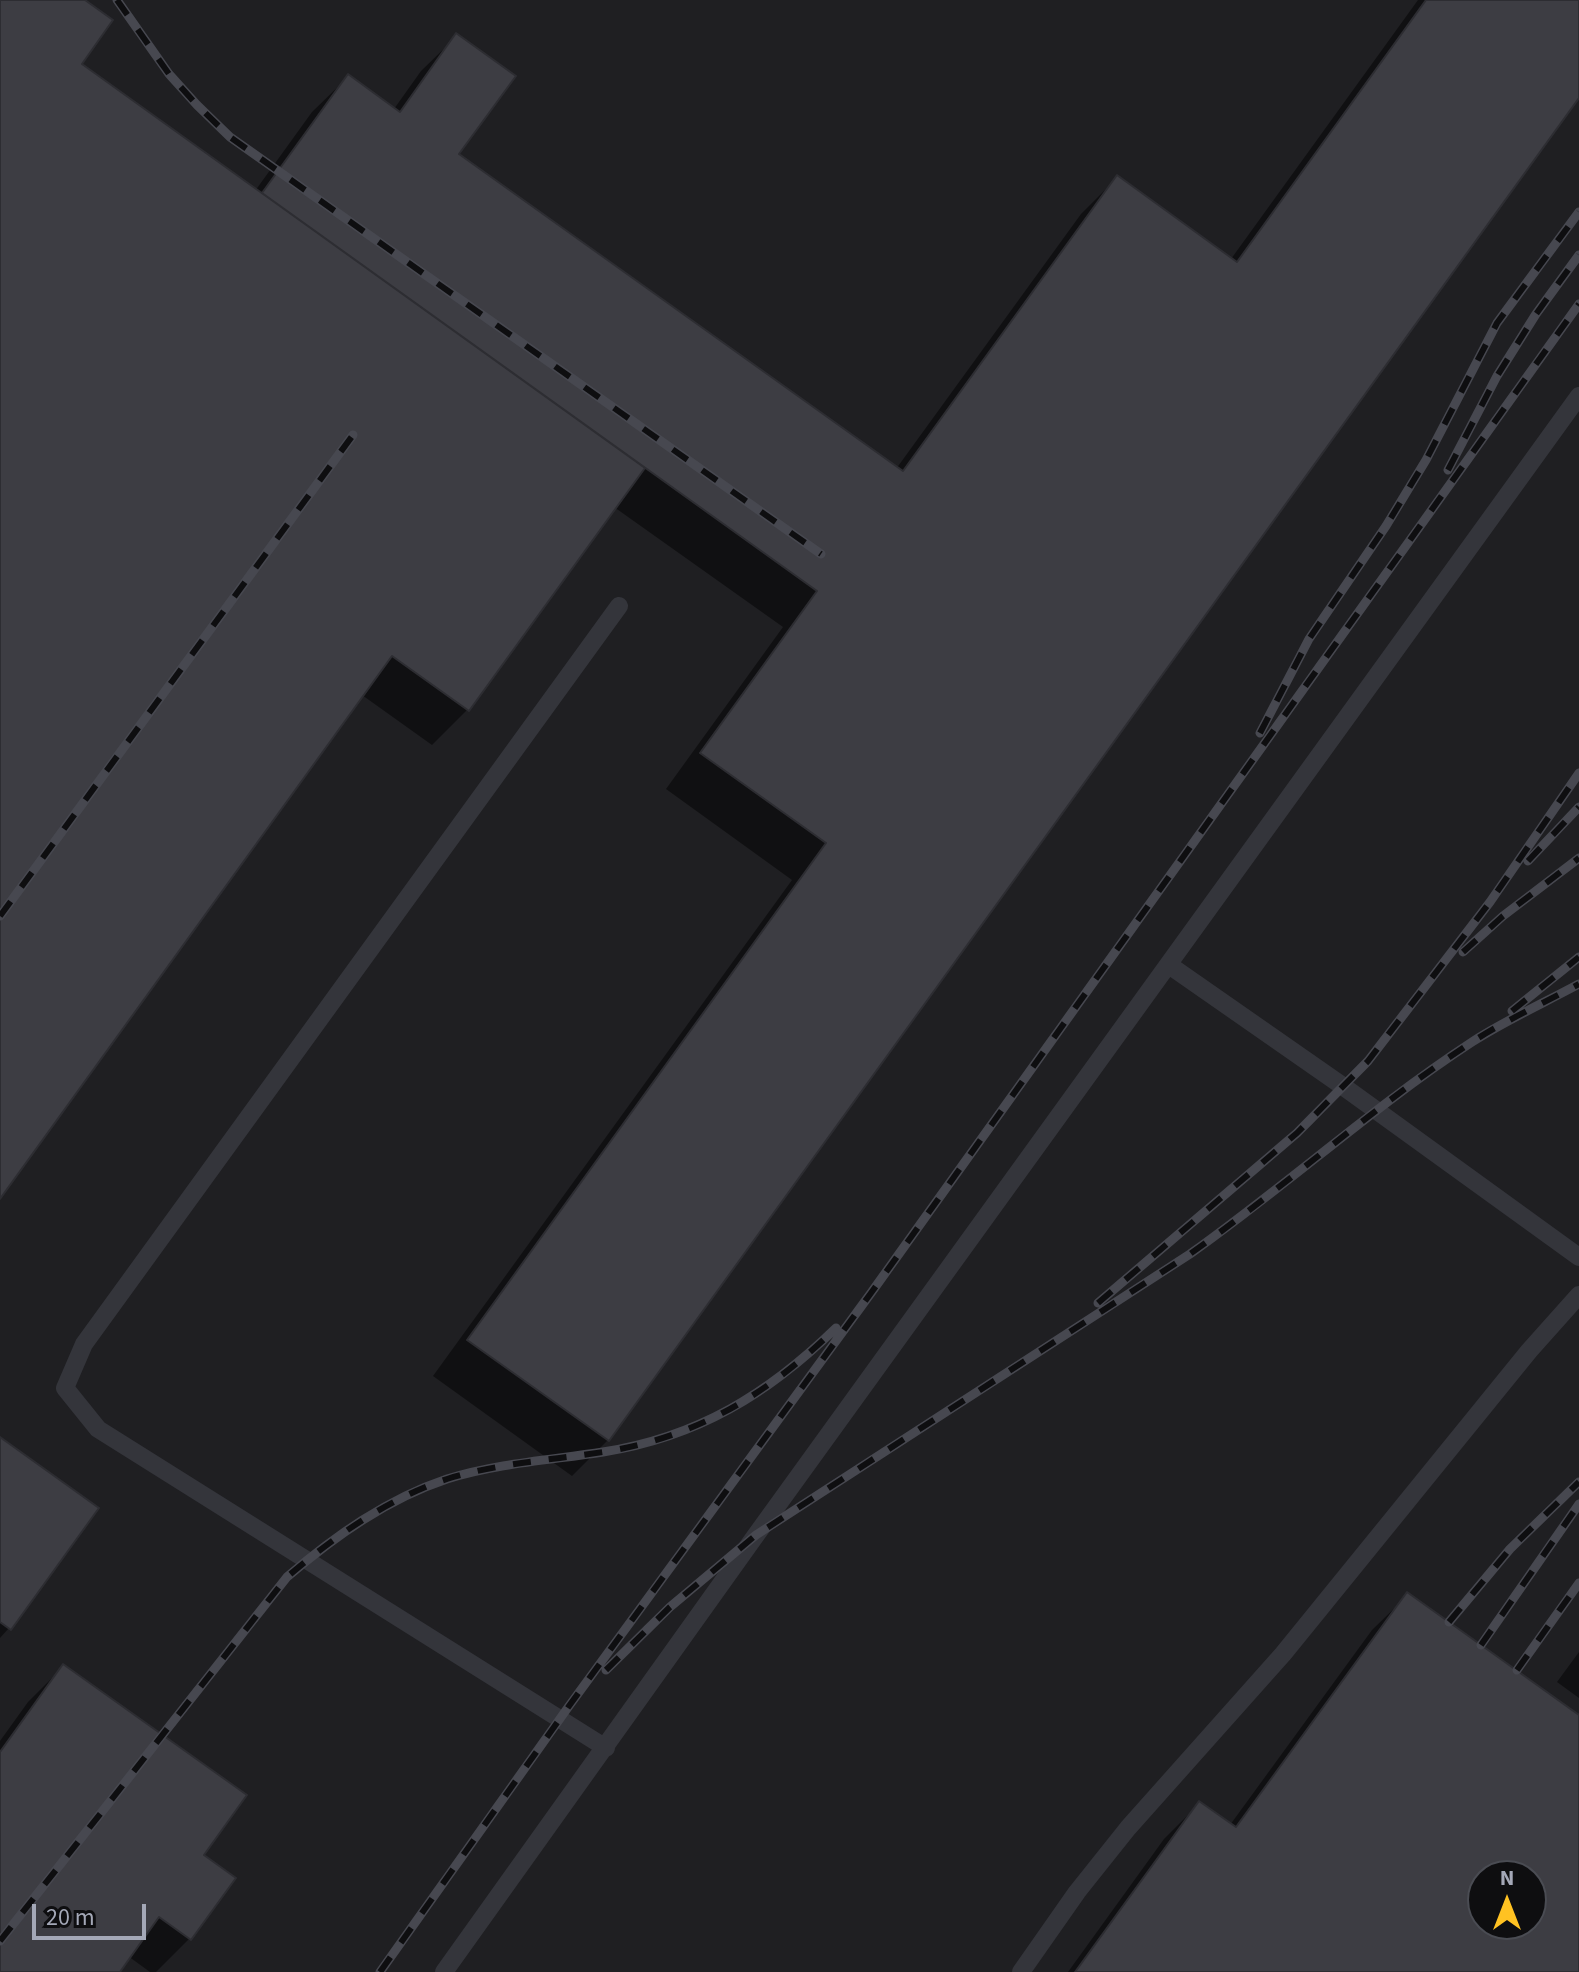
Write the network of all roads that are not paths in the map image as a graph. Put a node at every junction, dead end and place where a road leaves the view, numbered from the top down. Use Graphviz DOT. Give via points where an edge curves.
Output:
graph roads {
  1 [pos="1579,396"];
  2 [pos="619,606"];
  3 [pos="1169,965"];
  4 [pos="1579,1257"];
  5 [pos="1579,1295"];
  6 [pos="606,1748"];
  7 [pos="444,1972"];
  8 [pos="1021,1972"];
  1 -- 3 [label="lane"];
  2 -- 6 [label="lane" via="84,1344 65,1388 98,1429"];
  3 -- 4 [label="lane"];
  3 -- 6 [label="lane"];
  5 -- 8 [label="lane" via="1283,1654 1128,1828"];
  6 -- 7 [label="lane"];
}
